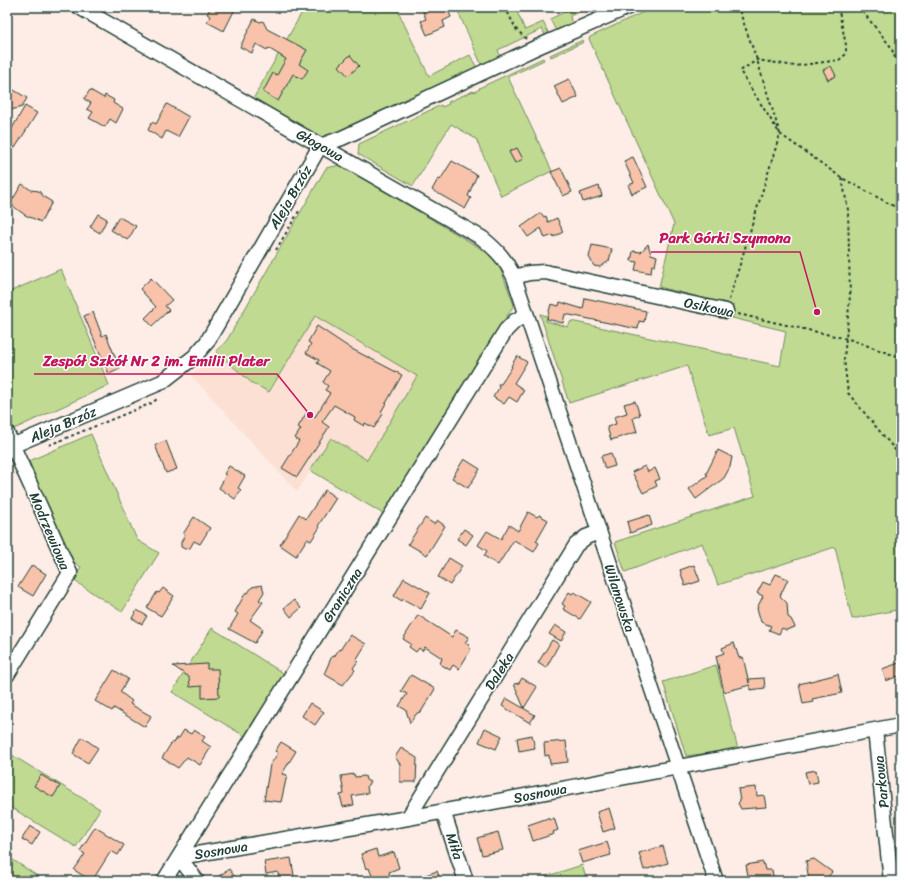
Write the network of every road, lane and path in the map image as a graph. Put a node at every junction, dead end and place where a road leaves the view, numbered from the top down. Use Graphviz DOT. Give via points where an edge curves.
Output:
graph roads {
  1 [pos="79,7"];
  2 [pos="505,7"];
  3 [pos="645,7"];
  4 [pos="738,7"];
  5 [pos="838,7"];
  6 [pos="860,7"];
  7 [pos="633,8"];
  8 [pos="535,48"];
  9 [pos="757,60"];
  10 [pos="901,73"];
  11 [pos="780,134"];
  12 [pos="320,146"];
  13 [pos="842,178"];
  14 [pos="300,208"];
  15 [pos="901,210"];
  16 [pos="274,254"];
  17 [pos="514,277"];
  18 [pos="726,311"];
  19 [pos="526,315"];
  20 [pos="846,338"];
  21 [pos="901,358"];
  22 [pos="162,395"];
  23 [pos="9,442"];
  24 [pos="49,446"];
  25 [pos="901,457"];
  26 [pos="599,532"];
  27 [pos="7,675"];
  28 [pos="901,725"];
  29 [pos="875,730"];
  30 [pos="678,767"];
  31 [pos="443,811"];
  32 [pos="408,818"];
  33 [pos="179,857"];
  34 [pos="164,881"];
  35 [pos="197,881"];
  36 [pos="466,881"];
  37 [pos="716,881"];
  38 [pos="891,881"];
  1 -- 12 [label="street, Głogowa"];
  2 -- 8 [label="path" via="516,29"];
  3 -- 7 [label="path"];
  4 -- 9 [label="path"];
  5 -- 9 [label="path" via="846,45 846,54 839,60 796,66"];
  6 -- 10 [label="path" via="891,47"];
  7 -- 8 [label="street"];
  8 -- 12 [label="street"];
  9 -- 11 [label="path"];
  9 -- 11 [label="path" via="740,71"];
  11 -- 13 [label="path"];
  11 -- 18 [label="path"];
  12 -- 17 [label="street, Głogowa" via="482,238 500,252"];
  12 -- 23 [label="street, Aleja Brzóz" via="207,342 194,357 162,382"];
  13 -- 15 [label="path"];
  13 -- 20 [label="path" via="848,210 850,296"];
  14 -- 16 [label="path"];
  17 -- 18 [label="street, Osikowa" via="545,272"];
  17 -- 19 [label="street, Głogowa"];
  18 -- 20 [label="path, Osikowa"];
  19 -- 26 [label="street, Wilanowska"];
  19 -- 33 [label="street, Graniczna" via="506,330"];
  20 -- 21 [label="path, Osikowa"];
  20 -- 25 [label="path" via="844,359 848,393"];
  22 -- 24 [label="path" via="152,403"];
  23 -- 27 [label="street, Modrzewiowa" via="70,573"];
  26 -- 30 [label="street, Wilanowska"];
  26 -- 32 [label="street, Daleka" via="586,537 576,545"];
  28 -- 29 [label="street, Sosnowa"];
  29 -- 30 [label="street, Sosnowa"];
  29 -- 38 [label="street, Parkowa"];
  30 -- 31 [label="street, Sosnowa"];
  30 -- 37 [label="street, Wilanowska"];
  31 -- 32 [label="street, Sosnowa"];
  31 -- 36 [label="street, Miła"];
  32 -- 33 [label="street, Sosnowa"];
  33 -- 34 [label="street, Graniczna"];
  33 -- 35 [label="street"];
}
